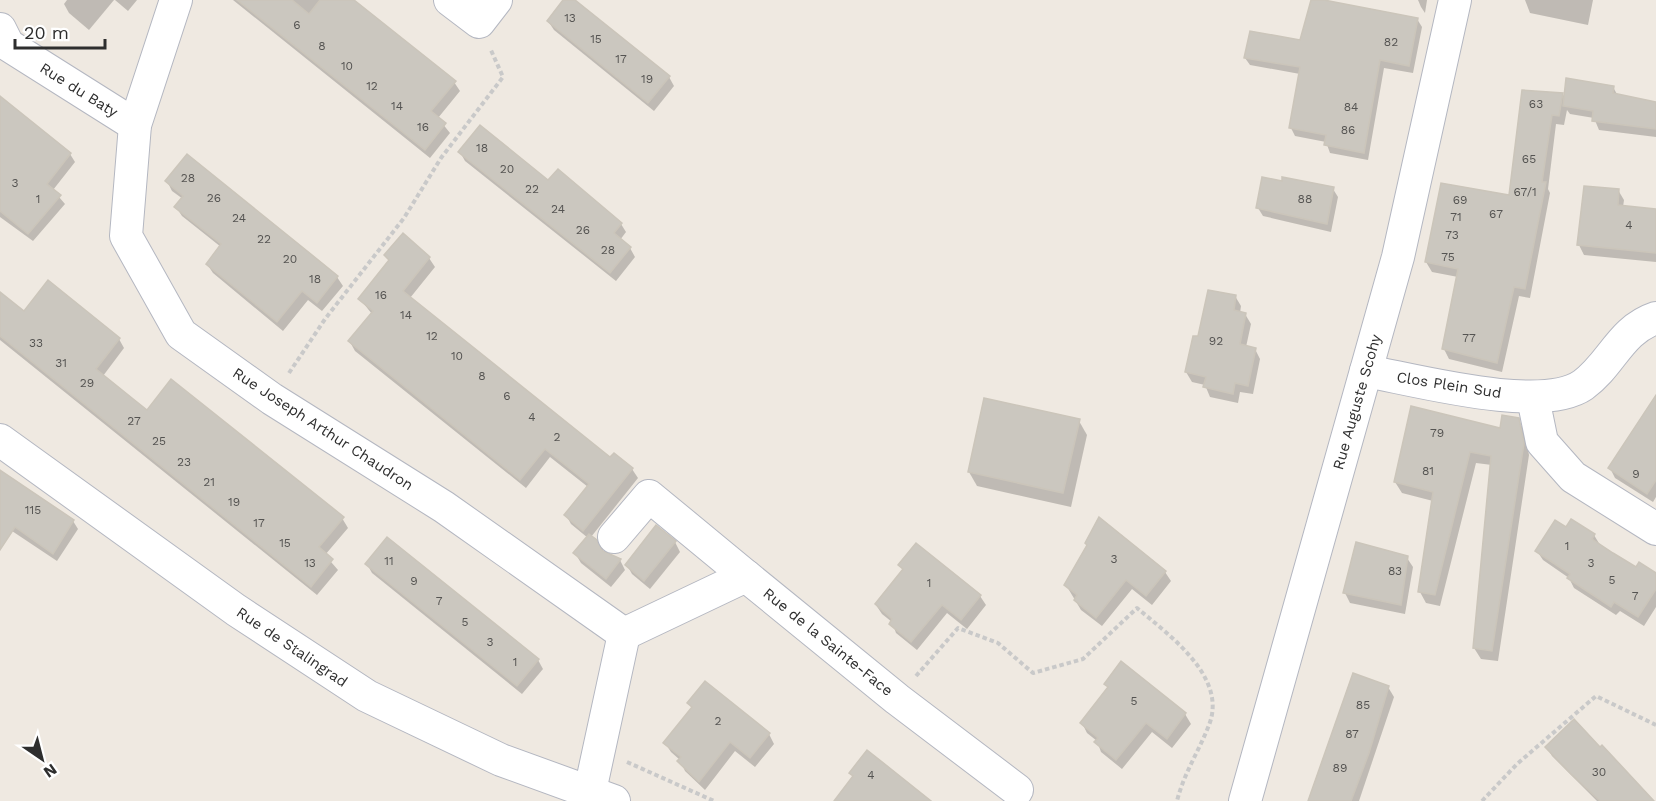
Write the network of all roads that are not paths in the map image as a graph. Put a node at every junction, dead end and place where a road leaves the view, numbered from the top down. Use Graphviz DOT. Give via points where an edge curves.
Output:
graph roads {
  1 [pos="176,0"];
  2 [pos="450,0"];
  3 [pos="1455,0"];
  4 [pos="488,11"];
  5 [pos="3,40"];
  6 [pos="135,125"];
  7 [pos="1656,318"];
  8 [pos="1366,371"];
  9 [pos="1533,398"];
  10 [pos="0,440"];
  11 [pos="1656,529"];
  12 [pos="614,537"];
  13 [pos="746,576"];
  14 [pos="624,633"];
  15 [pos="1017,790"];
  16 [pos="602,796"];
  17 [pos="1245,801"];
  1 -- 6 [label="street, Rue Joseph Arthur Chaudron"];
  2 -- 4 [label="street"];
  3 -- 8 [label="street, Rue Auguste Scohy" via="1398,257"];
  5 -- 6 [label="street, Rue du Baty"];
  6 -- 14 [label="street, Rue Joseph Arthur Chaudron" via="126,236 182,334 272,399 444,507"];
  7 -- 9 [label="street, Clos Plein Sud" via="1636,326 1600,370 1581,386 1557,396"];
  8 -- 9 [label="street, Clos Plein Sud"];
  8 -- 17 [label="street, Rue Auguste Scohy"];
  9 -- 11 [label="street" via="1542,442 1573,477"];
  10 -- 16 [label="street, Rue de Stalingrad" via="236,610 367,696 501,760"];
  12 -- 13 [label="street, Rue de la Sainte-Face" via="649,496"];
  13 -- 14 [label="street"];
  13 -- 15 [label="street, Rue de la Sainte-Face"];
  14 -- 16 [label="street" via="598,752"];
}
